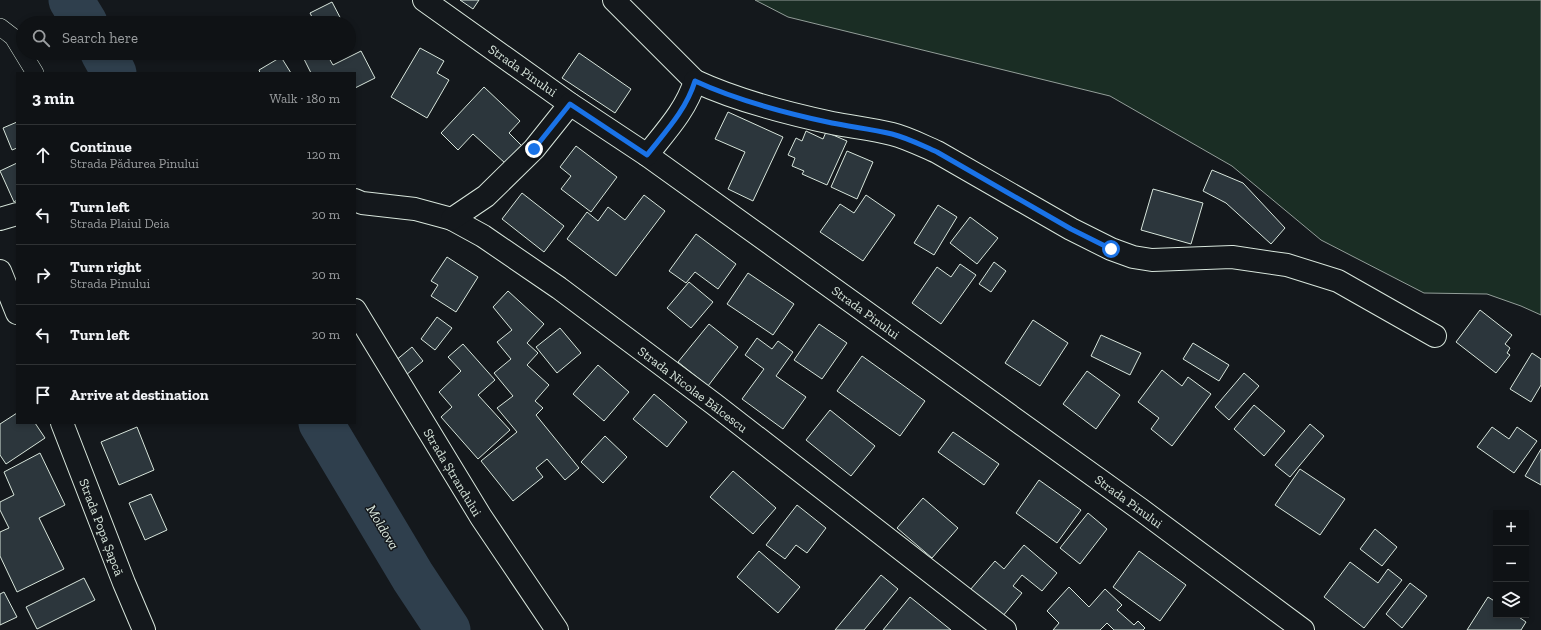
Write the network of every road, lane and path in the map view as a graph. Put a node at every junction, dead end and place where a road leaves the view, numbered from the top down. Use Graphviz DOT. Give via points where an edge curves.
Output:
graph roads {
  1 [pos="424,0"];
  2 [pos="614,0"];
  3 [pos="0,27"];
  4 [pos="16,42"];
  5 [pos="27,60"];
  6 [pos="34,72"];
  7 [pos="695,81"];
  8 [pos="570,104"];
  9 [pos="647,155"];
  10 [pos="356,200"];
  11 [pos="16,214"];
  12 [pos="0,219"];
  13 [pos="452,219"];
  14 [pos="0,271"];
  15 [pos="16,311"];
  16 [pos="356,312"];
  17 [pos="1435,336"];
  18 [pos="62,424"];
  19 [pos="144,630"];
  20 [pos="557,630"];
  21 [pos="1005,630"];
  22 [pos="1304,630"];
  1 -- 8 [label="street, Strada Pinului"];
  2 -- 7 [label="street"];
  3 -- 4 [label="street"];
  5 -- 6 [label="street"];
  7 -- 9 [label="street" via="690,96 677,118"];
  7 -- 17 [label="street" via="718,92 768,108 893,134 919,144 1071,229 1133,257 1152,260 1232,257 1287,265 1338,282"];
  8 -- 9 [label="street, Strada Pinului"];
  8 -- 13 [label="street" via="529,154 486,196"];
  9 -- 22 [label="street, Strada Pinului"];
  10 -- 13 [label="street, Strada Nicolae Bălcescu" via="415,209"];
  11 -- 12 [label="street"];
  13 -- 21 [label="street, Strada Nicolae Bălcescu" via="483,236 584,306"];
  14 -- 15 [label="street"];
  16 -- 20 [label="street, Strada Ștrandului" via="481,517"];
  18 -- 19 [label="street, Strada Popa Șapcă"];
}
